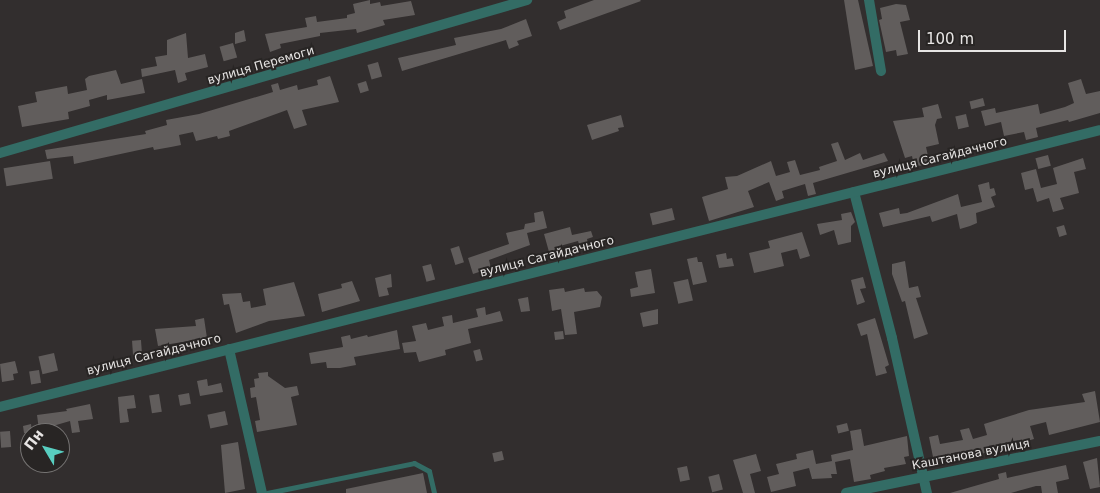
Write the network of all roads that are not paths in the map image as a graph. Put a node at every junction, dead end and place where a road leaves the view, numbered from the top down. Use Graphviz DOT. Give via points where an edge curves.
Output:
graph roads {
  1 [pos="528,0"];
  2 [pos="869,0"];
  3 [pos="881,71"];
  4 [pos="1100,130"];
  5 [pos="0,153"];
  6 [pos="854,192"];
  7 [pos="229,349"];
  8 [pos="0,407"];
  9 [pos="1100,441"];
  10 [pos="924,477"];
  11 [pos="262,493"];
  12 [pos="266,493"];
  13 [pos="434,493"];
  14 [pos="846,493"];
  15 [pos="927,493"];
  1 -- 5 [label="street, вулиця Перемоги"];
  2 -- 3 [label="street"];
  4 -- 6 [label="street, вулиця Сагайдачного"];
  6 -- 7 [label="street, вулиця Сагайдачного"];
  6 -- 10 [label="street"];
  7 -- 8 [label="street, вулиця Сагайдачного"];
  7 -- 11 [label="street"];
  9 -- 10 [label="street, Каштанова вулиця"];
  10 -- 14 [label="street, Каштанова вулиця"];
  10 -- 15 [label="street"];
  12 -- 13 [label="lane" via="414,463 429,471"];
}
